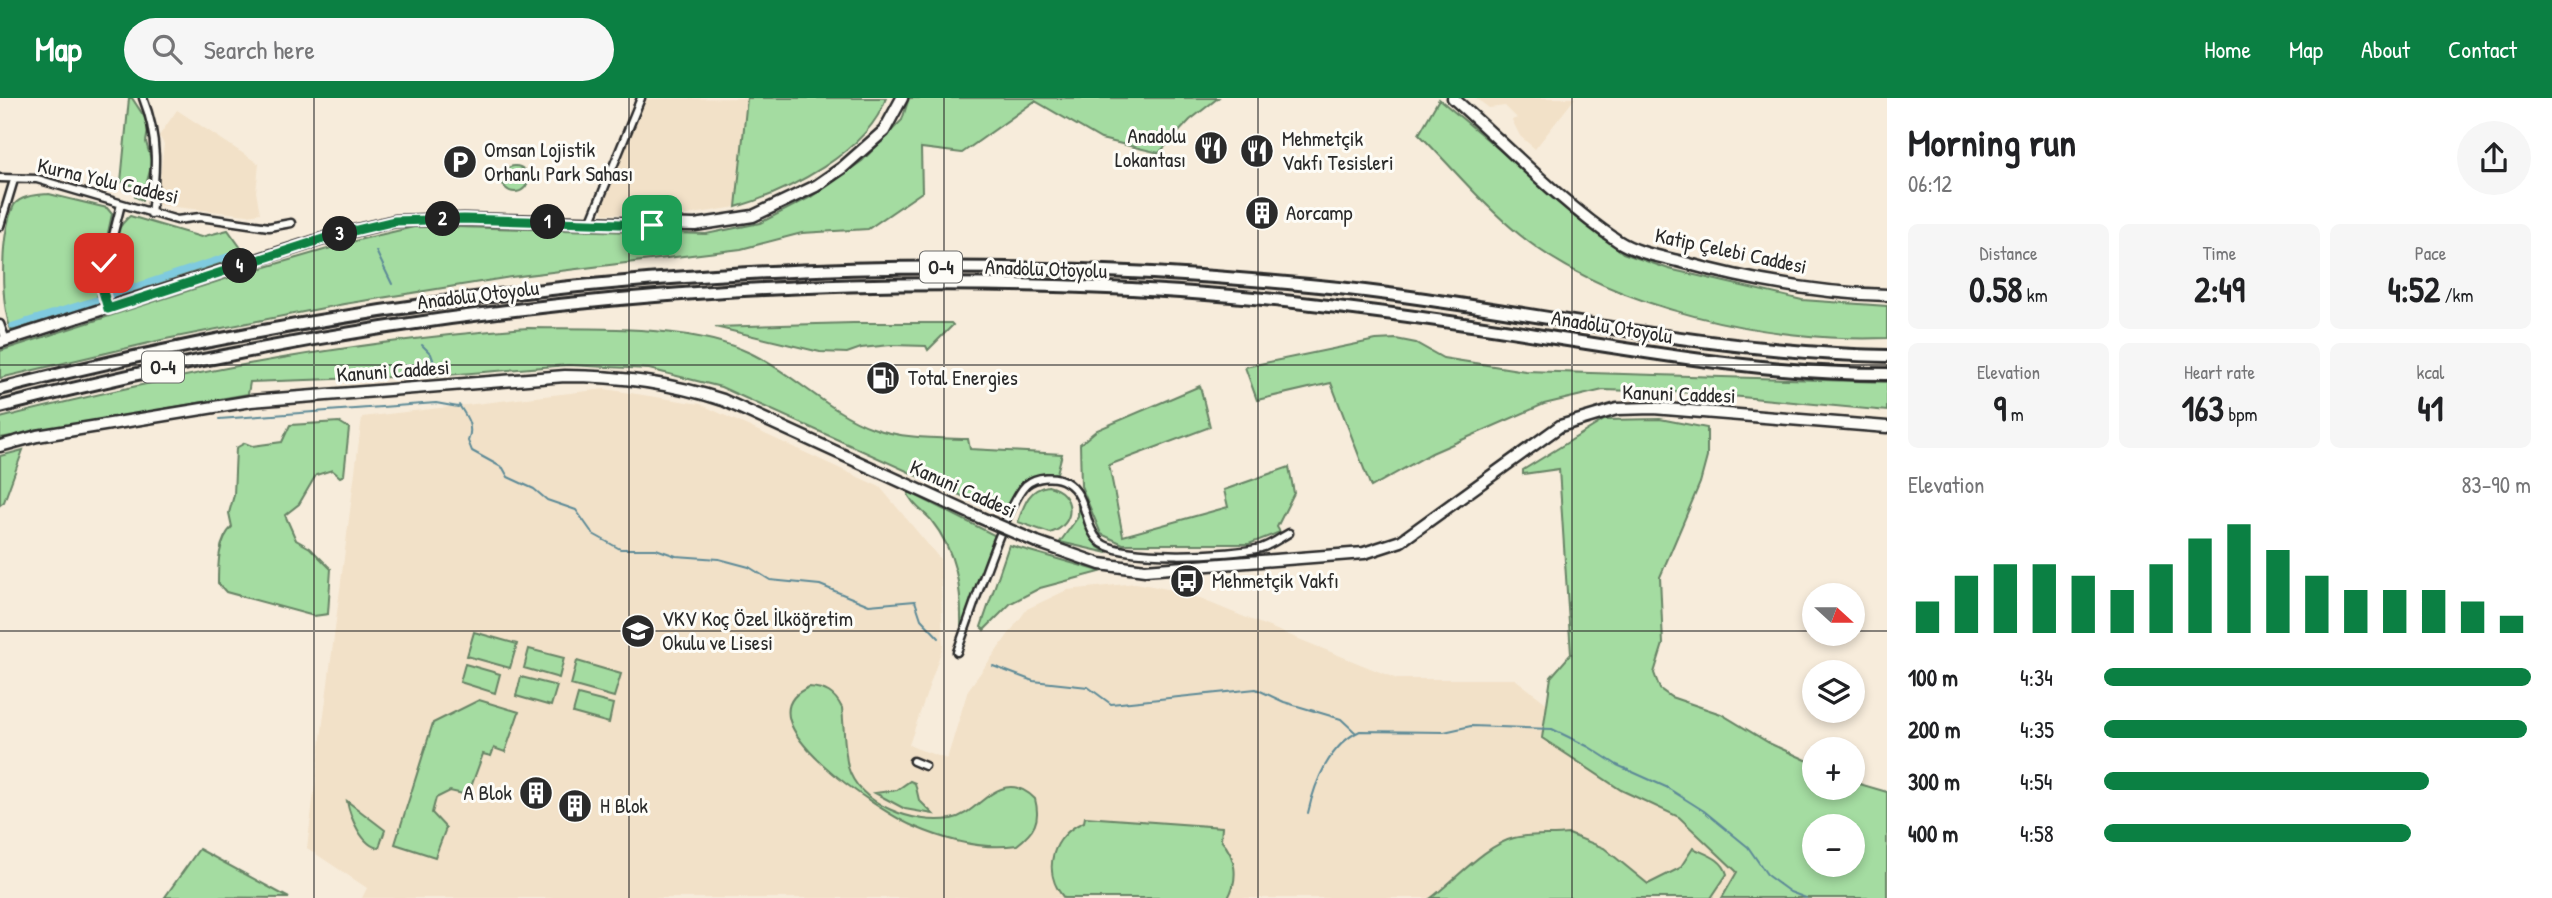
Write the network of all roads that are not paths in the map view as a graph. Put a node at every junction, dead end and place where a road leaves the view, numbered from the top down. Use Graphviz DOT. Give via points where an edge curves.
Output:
graph roads {
  1 [pos="143,98"];
  2 [pos="641,98"];
  3 [pos="902,98"];
  4 [pos="1453,98"];
  5 [pos="0,178"];
  6 [pos="14,180"];
  7 [pos="121,204"];
  8 [pos="151,214"];
  9 [pos="291,223"];
  10 [pos="590,223"];
  11 [pos="0,226"];
  12 [pos="1887,295"];
  13 [pos="108,309"];
  14 [pos="0,324"];
  15 [pos="3,341"];
  16 [pos="1887,356"];
  17 [pos="1887,374"];
  18 [pos="0,389"];
  19 [pos="0,407"];
  20 [pos="1887,427"];
  21 [pos="0,446"];
  22 [pos="1289,533"];
  23 [pos="957,652"];
  24 [pos="913,761"];
  25 [pos="925,765"];
  1 -- 8 [label="street" via="157,155"];
  2 -- 10 [label="street"];
  3 -- 10 [label="main road" via="884,131 851,161 816,186 754,216 695,225"];
  4 -- 12 [label="main road, Katip Çelebi Caddesi" via="1620,242 1714,271 1847,294"];
  5 -- 6 [label="street, Kurna Yolu Caddesi"];
  6 -- 7 [label="street, Kurna Yolu Caddesi" via="37,179"];
  6 -- 11 [label="street"];
  7 -- 8 [label="street, Kurna Yolu Caddesi"];
  7 -- 13 [label="street" via="101,284"];
  8 -- 9 [label="street, Kurna Yolu Caddesi" via="269,227"];
  10 -- 13 [label="main road" via="395,221 332,236"];
  13 -- 15 [label="main road"];
  14 -- 15 [label="street"];
  16 -- 18 [label="highway, Anadolu Otoyolu / O-4" via="1714,344 1310,285 1087,270 842,267 605,282 375,310 144,353"];
  17 -- 19 [label="highway, Anadolu Otoyolu / O-4" via="1774,369 1412,316 1227,296 1051,287 863,286 667,295 448,318 329,335 142,372"];
  20 -- 21 [label="main road, Kanuni Caddesi, bridge" via="1617,409 1560,426 1401,541 1364,553 1145,570 1100,564 1037,542 723,400 686,388 607,376 251,401"];
  22 -- 23 [label="street" via="1260,548 1175,555 1115,550 1096,537 1076,490 1060,479 1027,484 1013,507"];
  24 -- 25 [label="street"];
}
